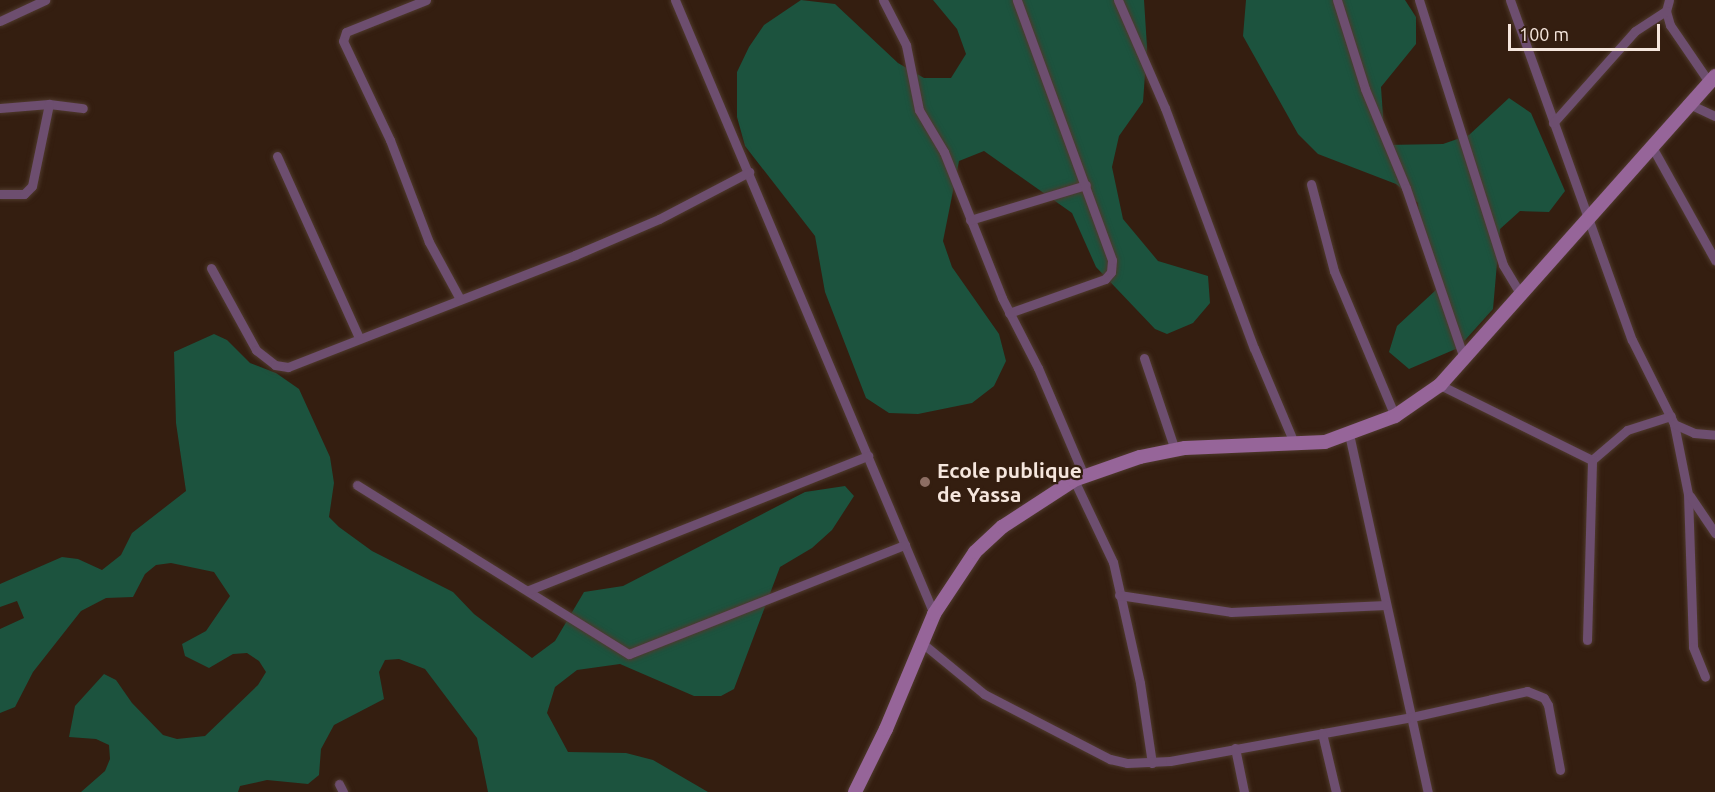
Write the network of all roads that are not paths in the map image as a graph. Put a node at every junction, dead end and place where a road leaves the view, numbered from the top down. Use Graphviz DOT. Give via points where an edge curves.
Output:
graph roads {
  1 [pos="21,0"];
  2 [pos="45,0"];
  3 [pos="426,0"];
  4 [pos="675,0"];
  5 [pos="883,0"];
  6 [pos="1017,0"];
  7 [pos="1118,0"];
  8 [pos="1337,0"];
  9 [pos="1419,0"];
  10 [pos="1510,0"];
  11 [pos="1669,0"];
  12 [pos="26,9"];
  13 [pos="1666,11"];
  14 [pos="0,21"];
  15 [pos="1712,79"];
  16 [pos="1687,103"];
  17 [pos="49,104"];
  18 [pos="0,108"];
  19 [pos="83,108"];
  20 [pos="1715,116"];
  21 [pos="1552,123"];
  22 [pos="1651,145"];
  23 [pos="277,156"];
  24 [pos="749,172"];
  25 [pos="1311,184"];
  26 [pos="1086,185"];
  27 [pos="0,194"];
  28 [pos="970,219"];
  29 [pos="1588,220"];
  30 [pos="1714,257"];
  31 [pos="211,268"];
  32 [pos="1521,295"];
  33 [pos="460,299"];
  34 [pos="1009,313"];
  35 [pos="359,338"];
  36 [pos="1144,358"];
  37 [pos="1464,358"];
  38 [pos="1440,385"];
  39 [pos="1395,416"];
  40 [pos="1672,420"];
  41 [pos="1349,434"];
  42 [pos="1715,435"];
  43 [pos="1295,445"];
  44 [pos="1175,450"];
  45 [pos="868,456"];
  46 [pos="1592,460"];
  47 [pos="1079,478"];
  48 [pos="357,485"];
  49 [pos="1688,494"];
  50 [pos="1715,533"];
  51 [pos="905,545"];
  52 [pos="529,590"];
  53 [pos="1119,595"];
  54 [pos="1386,606"];
  55 [pos="934,614"];
  56 [pos="1587,640"];
  57 [pos="922,643"];
  58 [pos="1705,677"];
  59 [pos="1412,717"];
  60 [pos="1322,733"];
  61 [pos="1235,748"];
  62 [pos="1152,763"];
  63 [pos="1560,770"];
  64 [pos="855,792"];
  65 [pos="1244,792"];
  66 [pos="1336,792"];
  67 [pos="1428,792"];
  1 -- 12 [label="street"];
  2 -- 12 [label="street"];
  3 -- 33 [label="street" via="346,32 343,41 390,140 429,242"];
  4 -- 24 [label="street"];
  5 -- 28 [label="street" via="906,45 914,98 944,152"];
  6 -- 26 [label="street"];
  7 -- 43 [label="street"];
  8 -- 37 [label="street" via="1365,89 1406,188"];
  9 -- 32 [label="street" via="1503,265"];
  10 -- 21 [label="street"];
  11 -- 13 [label="street"];
  12 -- 14 [label="street"];
  13 -- 15 [label="street" via="1670,25"];
  13 -- 21 [label="street" via="1635,31"];
  15 -- 16 [label="main road"];
  16 -- 20 [label="street"];
  16 -- 22 [label="main road"];
  17 -- 18 [label="street"];
  17 -- 19 [label="street"];
  17 -- 27 [label="street" via="32,186 24,195"];
  21 -- 29 [label="street"];
  22 -- 29 [label="main road"];
  22 -- 30 [label="street"];
  23 -- 35 [label="street"];
  24 -- 33 [label="street" via="659,219"];
  24 -- 45 [label="street"];
  25 -- 39 [label="street" via="1334,271"];
  26 -- 28 [label="street"];
  26 -- 34 [label="street" via="1112,260 1108,277"];
  28 -- 34 [label="street"];
  29 -- 32 [label="main road"];
  29 -- 40 [label="street" via="1632,340"];
  31 -- 35 [label="street" via="256,350 275,365 297,365"];
  32 -- 37 [label="main road"];
  33 -- 35 [label="street"];
  34 -- 47 [label="street" via="1038,368"];
  36 -- 44 [label="street"];
  37 -- 38 [label="main road"];
  38 -- 39 [label="main road"];
  38 -- 46 [label="street"];
  39 -- 41 [label="main road"];
  40 -- 42 [label="street" via="1694,433"];
  40 -- 46 [label="street" via="1627,430"];
  40 -- 49 [label="street"];
  41 -- 43 [label="main road"];
  41 -- 54 [label="street"];
  43 -- 44 [label="main road"];
  44 -- 47 [label="main road" via="1140,457"];
  45 -- 51 [label="street"];
  45 -- 52 [label="street"];
  46 -- 56 [label="street"];
  47 -- 53 [label="street" via="1107,545"];
  47 -- 55 [label="main road" via="1002,527 975,552"];
  48 -- 52 [label="street"];
  49 -- 50 [label="street"];
  49 -- 58 [label="street" via="1690,621 1697,663"];
  51 -- 52 [label="street" via="632,654"];
  51 -- 55 [label="street"];
  53 -- 54 [label="street" via="1231,612"];
  53 -- 62 [label="street" via="1140,683"];
  54 -- 59 [label="street"];
  55 -- 57 [label="main road"];
  57 -- 62 [label="street" via="974,688 1047,729 1110,759"];
  57 -- 64 [label="main road"];
  59 -- 60 [label="street"];
  59 -- 63 [label="street" via="1527,691 1536,693 1548,705"];
  59 -- 67 [label="street"];
  60 -- 61 [label="street"];
  60 -- 66 [label="street"];
  61 -- 62 [label="street"];
  61 -- 65 [label="street"];
}
